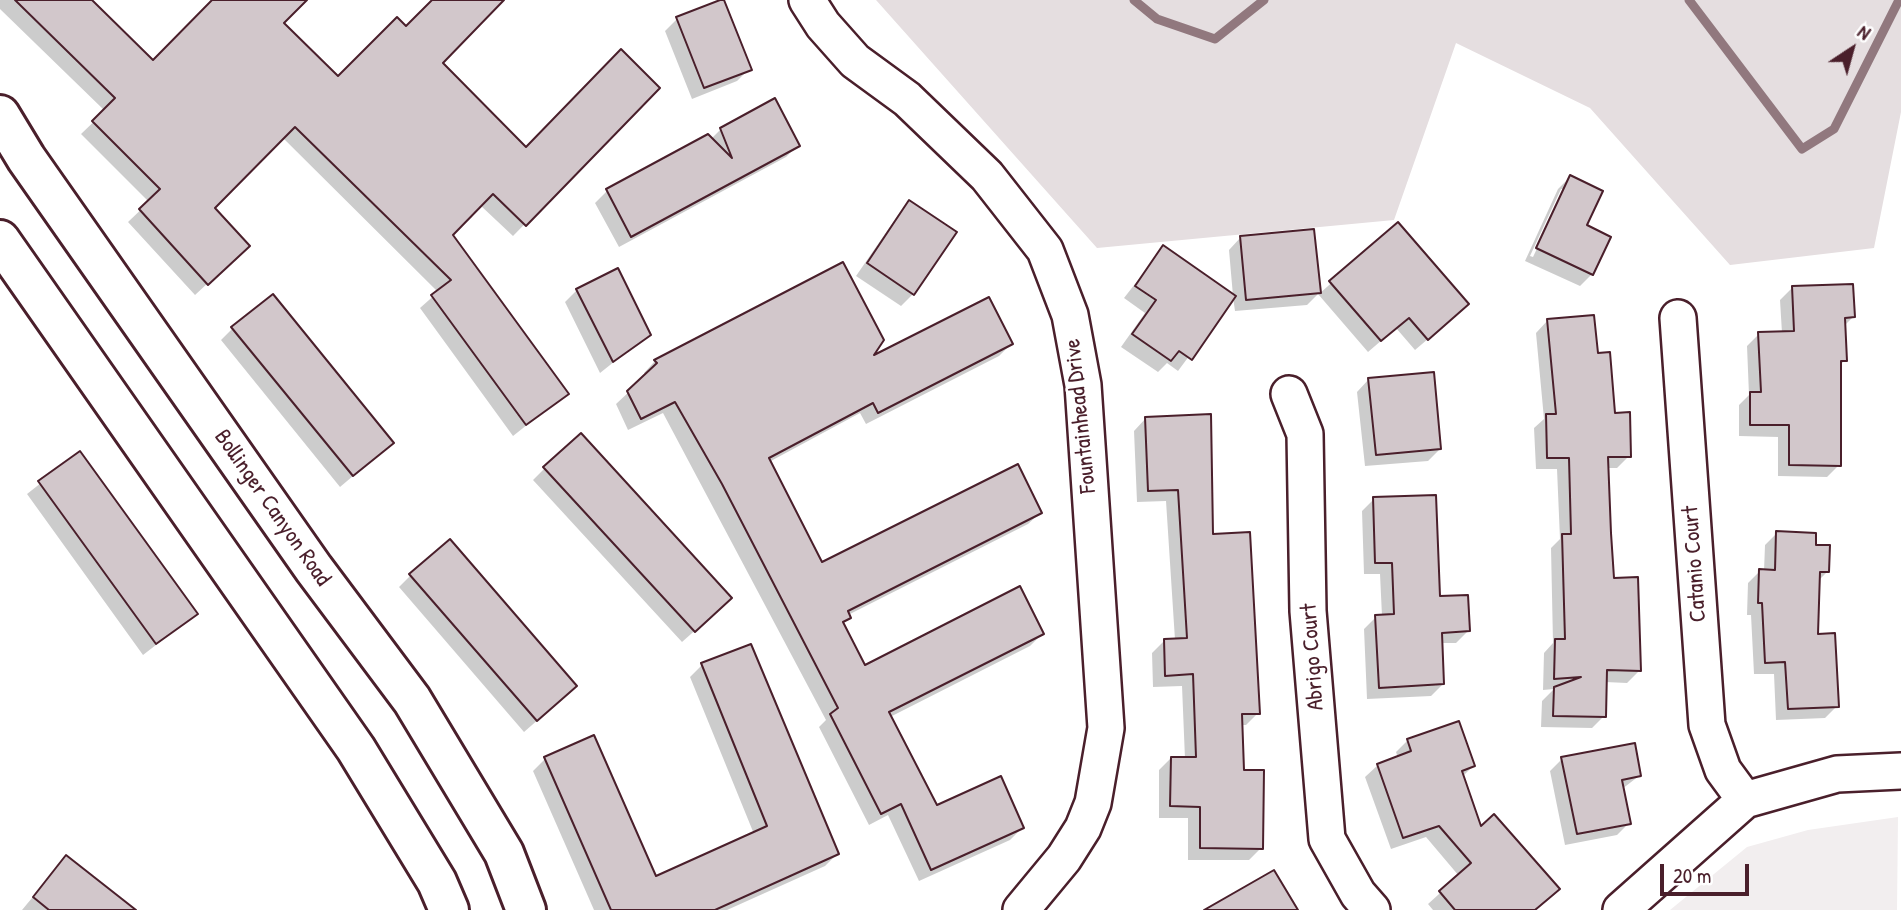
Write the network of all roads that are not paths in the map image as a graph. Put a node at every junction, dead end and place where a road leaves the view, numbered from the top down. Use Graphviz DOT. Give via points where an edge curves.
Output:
graph roads {
  1 [pos="807,0"];
  2 [pos="0,116"];
  3 [pos="0,240"];
  4 [pos="1678,318"];
  5 [pos="1289,394"];
  6 [pos="1901,771"];
  7 [pos="1745,800"];
  8 [pos="449,910"];
  9 [pos="526,910"];
  10 [pos="1021,910"];
  11 [pos="1372,910"];
  12 [pos="1621,910"];
  1 -- 10 [label="street, Fountainhead Drive" via="855,61 907,99 987,176 1045,250 1070,315 1083,385 1106,728 1093,803 1083,828"];
  2 -- 9 [label="main road, Bollinger Canyon Road" via="275,513 412,701 504,853"];
  3 -- 8 [label="main road" via="356,749 437,882"];
  4 -- 7 [label="street, Catanio Court" via="1707,725 1723,770"];
  5 -- 11 [label="street, Abrigo Court" via="1305,434 1308,611 1327,839"];
  6 -- 7 [label="street" via="1837,774"];
  7 -- 12 [label="street"];
}
